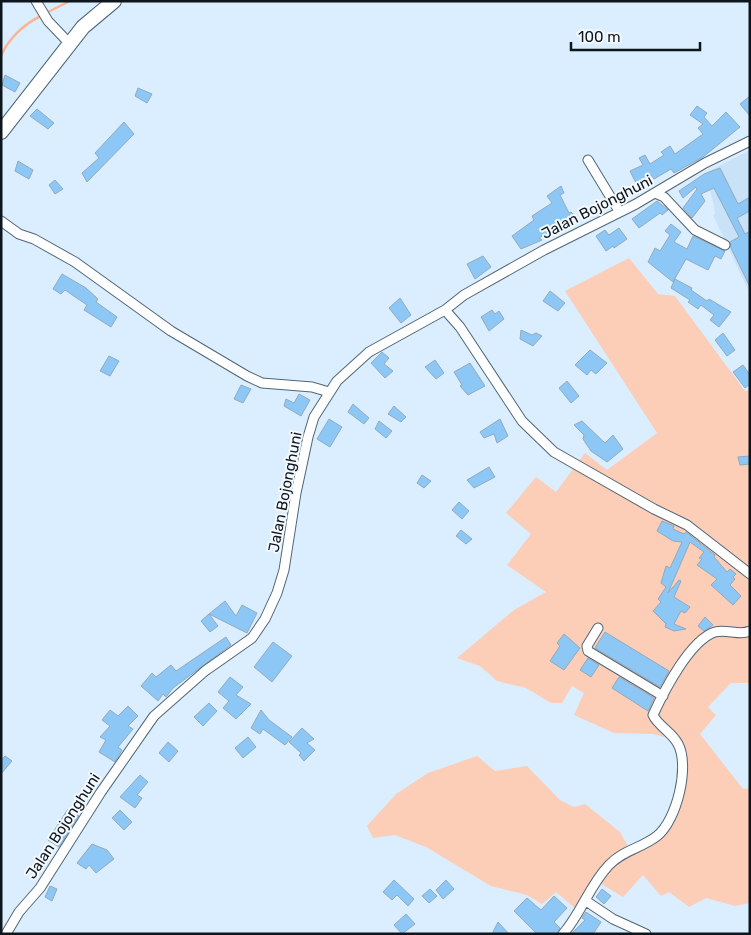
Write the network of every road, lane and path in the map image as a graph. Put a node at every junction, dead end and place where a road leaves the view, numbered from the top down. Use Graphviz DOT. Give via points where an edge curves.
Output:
graph roads {
  1 [pos="114,1"];
  2 [pos="38,5"];
  3 [pos="69,44"];
  4 [pos="1,132"];
  5 [pos="750,141"];
  6 [pos="588,160"];
  7 [pos="655,193"];
  8 [pos="619,211"];
  9 [pos="1,221"];
  10 [pos="725,245"];
  11 [pos="445,310"];
  12 [pos="328,392"];
  13 [pos="750,574"];
  14 [pos="598,628"];
  15 [pos="750,631"];
  16 [pos="663,696"];
  17 [pos="586,901"];
  18 [pos="6,934"];
  19 [pos="563,934"];
  20 [pos="646,934"];
  1 -- 3 [label="street" via="96,14"];
  2 -- 3 [label="street" via="46,20"];
  3 -- 4 [label="street"];
  5 -- 7 [label="street, Jalan Bojonghuni"];
  6 -- 8 [label="street"];
  7 -- 8 [label="street, Jalan Bojonghuni"];
  7 -- 10 [label="street" via="664,197 695,230"];
  8 -- 11 [label="street, Jalan Bojonghuni" via="464,295"];
  9 -- 12 [label="street" via="19,234 75,262 171,332 247,376 262,383 312,387"];
  11 -- 12 [label="street, Jalan Bojonghuni" via="370,352 352,365"];
  11 -- 13 [label="street" via="460,327 522,421 554,452 687,525"];
  12 -- 18 [label="street, Jalan Bojonghuni" via="314,417 308,437 284,570 265,619 252,638 206,671 154,716"];
  14 -- 16 [label="street" via="587,646 588,651"];
  15 -- 16 [label="street" via="722,631 702,638"];
  16 -- 17 [label="street" via="653,715 678,744 682,762 682,777 671,816 658,835 644,845 624,852 609,865 592,885"];
  17 -- 19 [label="street"];
  17 -- 20 [label="street"];
}
